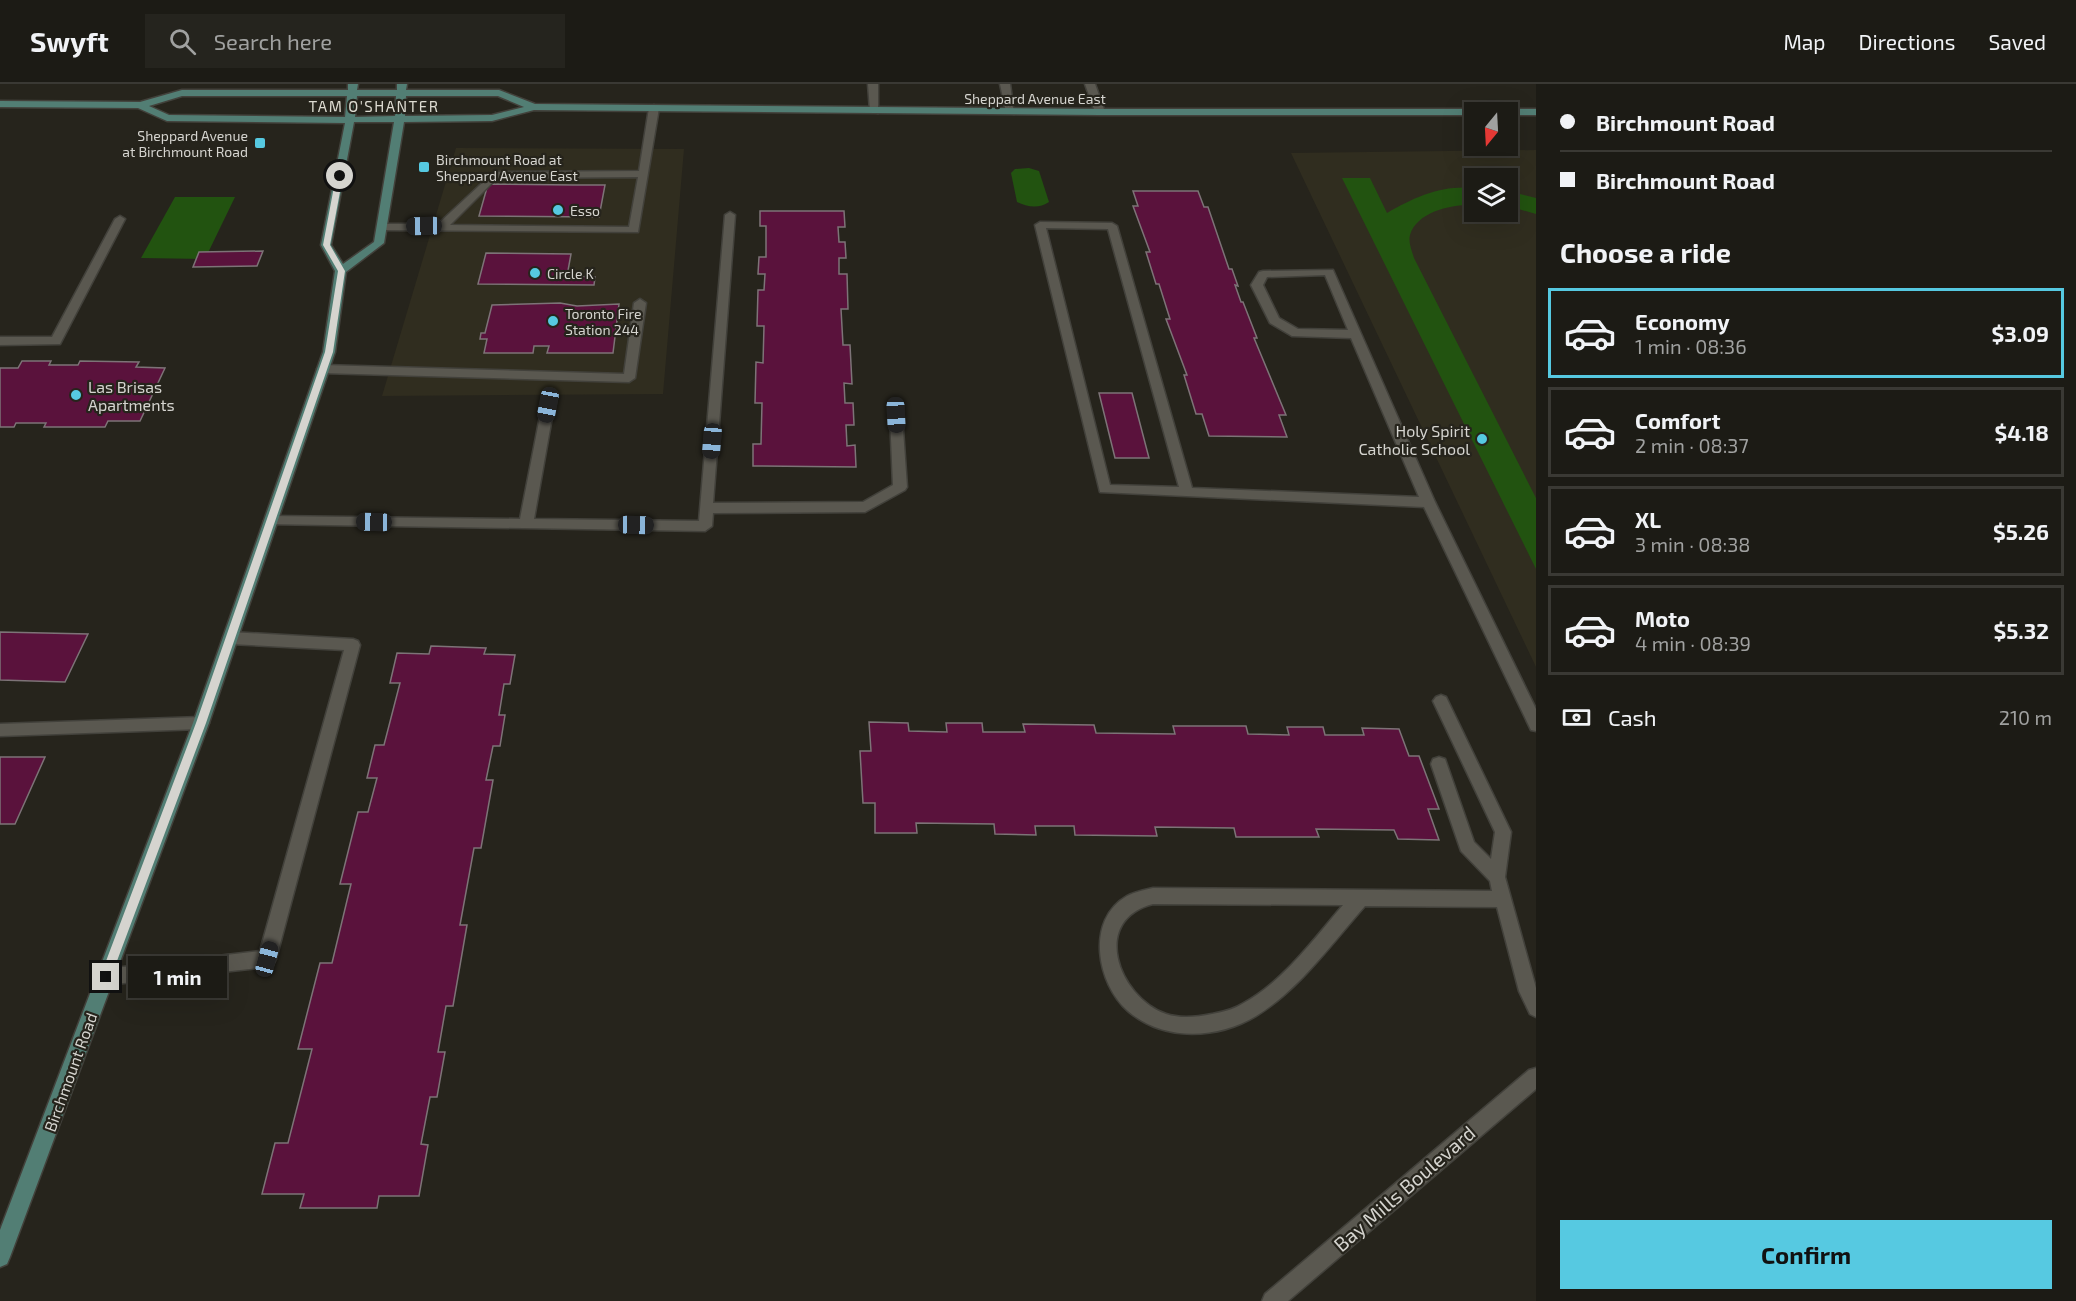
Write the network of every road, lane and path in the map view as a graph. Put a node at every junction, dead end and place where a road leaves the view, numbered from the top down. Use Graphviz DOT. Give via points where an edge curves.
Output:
graph roads {
  1 [pos="873,84"];
  2 [pos="1005,84"];
  3 [pos="1090,84"];
  4 [pos="352,88"];
  5 [pos="401,89"];
  6 [pos="0,104"];
  7 [pos="140,105"];
  8 [pos="534,106"];
  9 [pos="654,108"];
  10 [pos="875,111"];
  11 [pos="1011,112"];
  12 [pos="1100,112"];
  13 [pos="1536,112"];
  14 [pos="400,118"];
  15 [pos="350,120"];
  16 [pos="644,174"];
  17 [pos="730,215"];
  18 [pos="512,216"];
  19 [pos="565,217"];
  20 [pos="120,219"];
  21 [pos="384,226"];
  22 [pos="442,226"];
  23 [pos="508,228"];
  24 [pos="562,229"];
  25 [pos="341,271"];
  26 [pos="640,303"];
  27 [pos="1355,334"];
  28 [pos="0,341"];
  29 [pos="323,369"];
  30 [pos="548,405"];
  31 [pos="896,415"];
  32 [pos="1187,492"];
  33 [pos="1428,502"];
  34 [pos="706,508"];
  35 [pos="270,521"];
  36 [pos="526,524"];
  37 [pos="230,638"];
  38 [pos="1441,701"];
  39 [pos="201,723"];
  40 [pos="1536,724"];
  41 [pos="0,730"];
  42 [pos="1439,764"];
  43 [pos="1497,877"];
  44 [pos="1361,898"];
  45 [pos="1503,899"];
  46 [pos="106,977"];
  47 [pos="1536,1008"];
  48 [pos="1536,1077"];
  49 [pos="0,1257"];
  50 [pos="1272,1301"];
  1 -- 10 [label="street"];
  2 -- 11 [label="street"];
  3 -- 12 [label="street"];
  4 -- 5 [label="main road, Sheppard Avenue East"];
  4 -- 7 [label="main road, Sheppard Avenue East" via="182,93"];
  4 -- 15 [label="main road"];
  5 -- 8 [label="main road, Sheppard Avenue East" via="499,93"];
  5 -- 14 [label="main road"];
  6 -- 7 [label="main road, Sheppard Avenue East"];
  7 -- 15 [label="main road, Sheppard Avenue East" via="167,118"];
  8 -- 9 [label="main road, Sheppard Avenue East"];
  8 -- 14 [label="main road, Sheppard Avenue East" via="492,118"];
  9 -- 10 [label="main road, Sheppard Avenue East"];
  9 -- 16 [label="street"];
  10 -- 11 [label="main road, Sheppard Avenue East"];
  11 -- 12 [label="main road, Sheppard Avenue East"];
  12 -- 13 [label="main road, Sheppard Avenue East"];
  14 -- 15 [label="main road, Sheppard Avenue East"];
  14 -- 21 [label="main road"];
  15 -- 25 [label="main road" via="326,245"];
  16 -- 22 [label="street" via="524,180 494,175"];
  16 -- 24 [label="street" via="634,230"];
  17 -- 34 [label="street"];
  18 -- 23 [label="street"];
  19 -- 24 [label="street"];
  20 -- 28 [label="street" via="56,341"];
  21 -- 22 [label="street"];
  21 -- 25 [label="main road" via="379,243"];
  22 -- 23 [label="street"];
  23 -- 24 [label="street"];
  25 -- 29 [label="main road, Birchmount Road"];
  26 -- 29 [label="street" via="628,378"];
  27 -- 27 [label="street" via="1329,272 1263,274 1257,285 1274,320 1296,333"];
  27 -- 33 [label="street"];
  29 -- 35 [label="main road, Birchmount Road"];
  30 -- 36 [label="street"];
  31 -- 34 [label="street" via="900,487 865,507"];
  32 -- 32 [label="street" via="1105,489 1040,225 1112,226"];
  32 -- 33 [label="street"];
  33 -- 40 [label="street"];
  34 -- 36 [label="street" via="705,526"];
  35 -- 36 [label="street"];
  35 -- 37 [label="main road, Birchmount Road"];
  37 -- 39 [label="main road, Birchmount Road"];
  37 -- 46 [label="street" via="353,645 267,959"];
  38 -- 43 [label="street" via="1503,832"];
  39 -- 41 [label="street"];
  39 -- 46 [label="main road, Birchmount Road"];
  42 -- 43 [label="street" via="1467,846"];
  43 -- 45 [label="street"];
  44 -- 44 [label="street" via="1153,896 1130,903 1114,920 1107,944 1112,973 1133,1004 1165,1023 1213,1025 1249,1011 1286,979"];
  44 -- 45 [label="street"];
  45 -- 47 [label="street"];
  46 -- 49 [label="main road, Birchmount Road"];
  48 -- 50 [label="street, Bay Mills Boulevard"];
}
